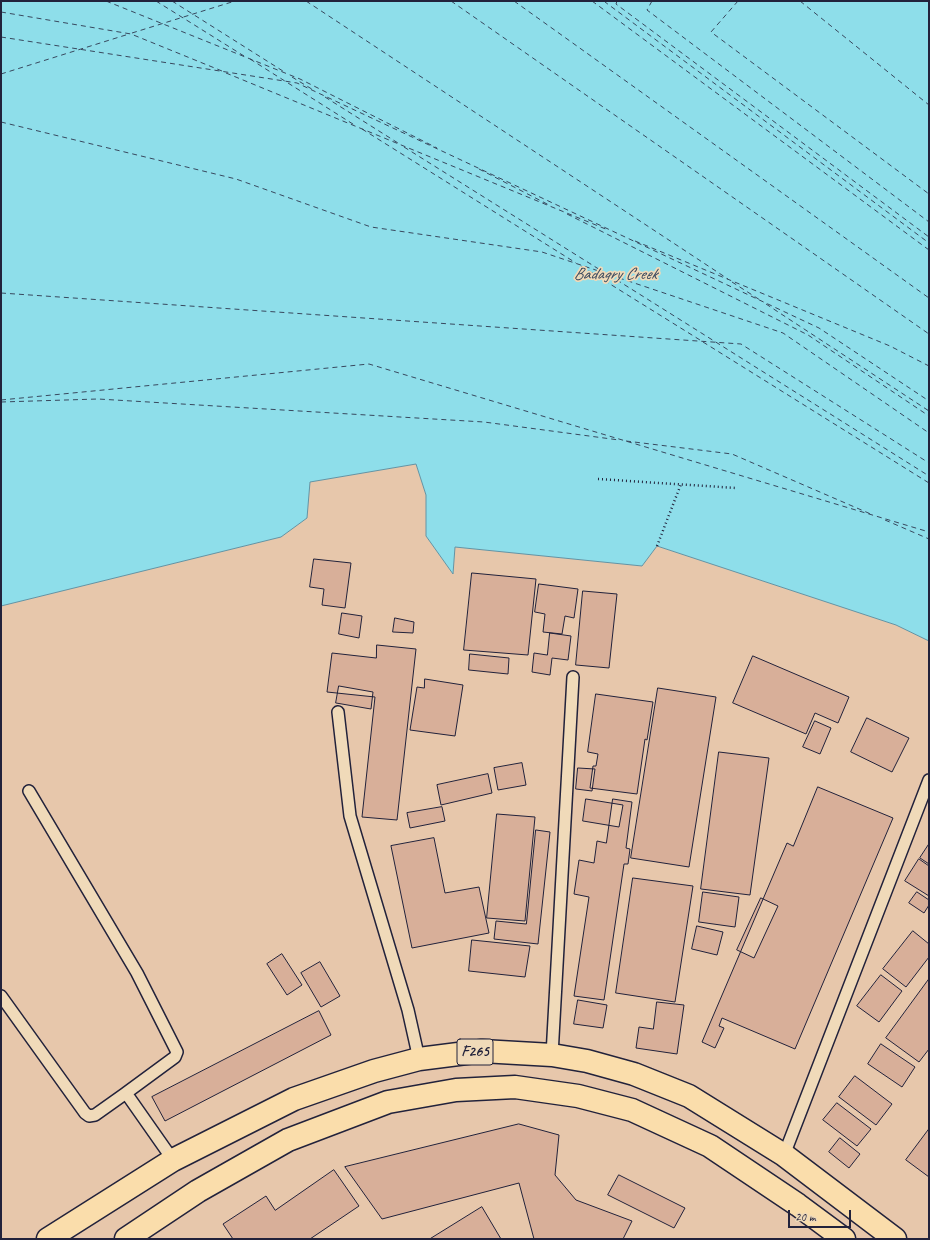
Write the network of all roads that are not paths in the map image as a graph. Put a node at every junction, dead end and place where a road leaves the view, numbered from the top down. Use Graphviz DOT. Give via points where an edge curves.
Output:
graph roads {
  1 [pos="573,677"];
  2 [pos="338,712"];
  3 [pos="929,780"];
  4 [pos="29,791"];
  5 [pos="1,996"];
  6 [pos="552,1055"];
  7 [pos="419,1059"];
  8 [pos="126,1093"];
  9 [pos="784,1155"];
  10 [pos="173,1160"];
  11 [pos="48,1239"];
  12 [pos="126,1239"];
  13 [pos="844,1239"];
  14 [pos="896,1239"];
  1 -- 6 [label="lane"];
  2 -- 7 [label="lane" via="350,816 408,1010"];
  3 -- 9 [label="lane"];
  4 -- 8 [label="lane" via="137,973 177,1052 175,1057"];
  5 -- 8 [label="lane" via="85,1113 89,1116 96,1115"];
  6 -- 7 [label="main road, F265" via="482,1051"];
  6 -- 9 [label="main road, F265" via="587,1061 634,1074 689,1096"];
  7 -- 10 [label="main road, F265" via="374,1071 294,1099"];
  8 -- 10 [label="lane"];
  9 -- 14 [label="main road, F265"];
  10 -- 11 [label="main road, F265"];
  12 -- 13 [label="main road, F265" via="198,1191 288,1140 388,1102 456,1090 515,1087 578,1096 632,1110 710,1146"];
}
